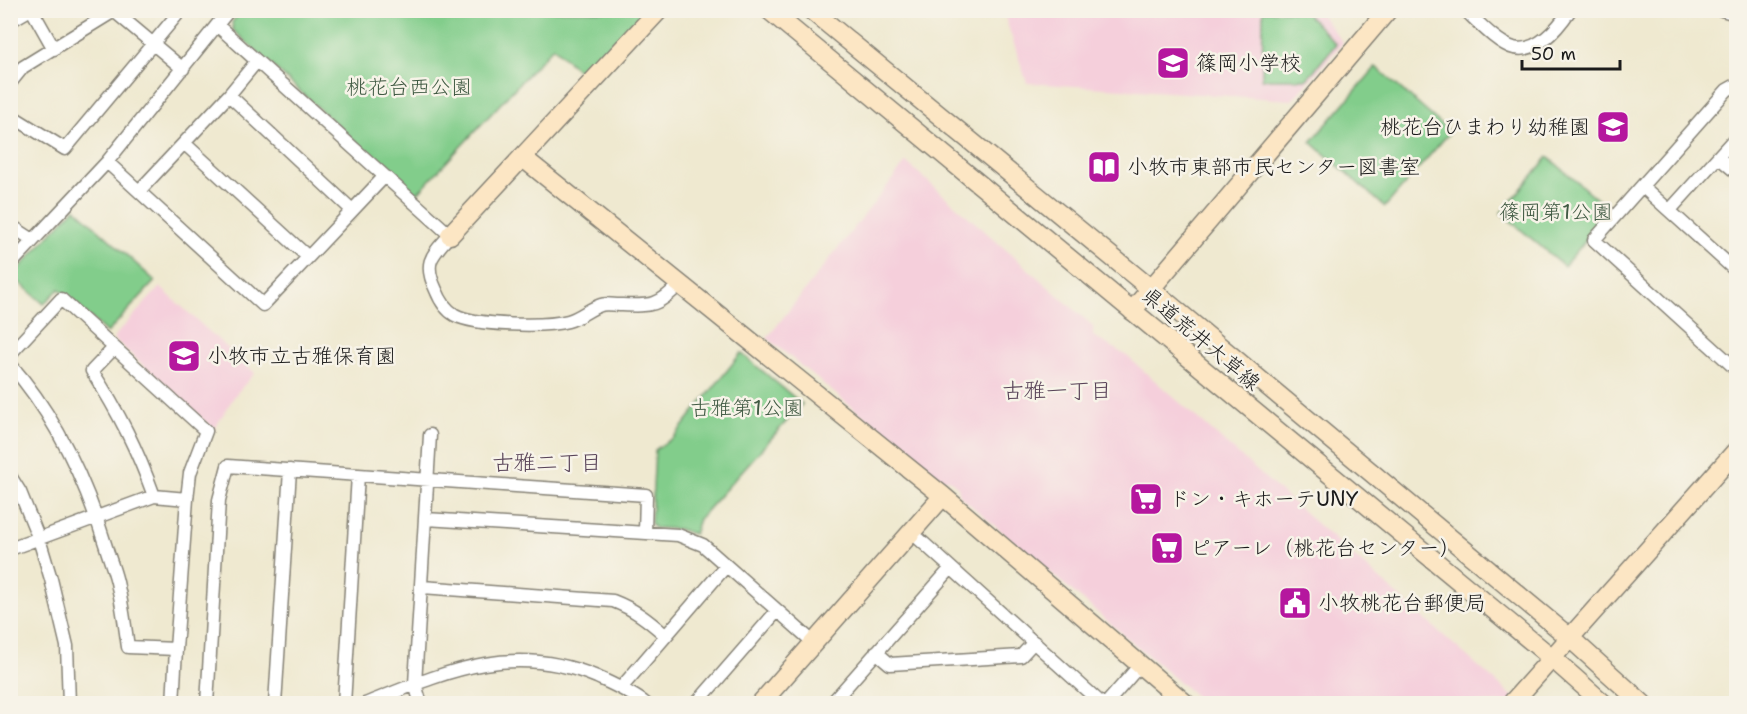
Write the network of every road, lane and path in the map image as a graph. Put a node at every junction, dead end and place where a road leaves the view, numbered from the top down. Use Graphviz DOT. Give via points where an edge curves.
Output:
graph roads {
  1 [pos="30,10"];
  2 [pos="181,10"];
  3 [pos="229,10"];
  4 [pos="658,10"];
  5 [pos="769,10"];
  6 [pos="811,10"];
  7 [pos="1389,10"];
  8 [pos="1465,10"];
  9 [pos="1570,10"];
  10 [pos="1722,10"];
  11 [pos="1737,14"];
  12 [pos="10,21"];
  13 [pos="218,26"];
  14 [pos="153,45"];
  15 [pos="54,49"];
  16 [pos="257,61"];
  17 [pos="183,69"];
  18 [pos="10,82"];
  19 [pos="1737,85"];
  20 [pos="229,94"];
  21 [pos="10,115"];
  22 [pos="1737,137"];
  23 [pos="184,143"];
  24 [pos="522,157"];
  25 [pos="1718,157"];
  26 [pos="107,162"];
  27 [pos="1737,172"];
  28 [pos="384,177"];
  29 [pos="1642,186"];
  30 [pos="139,191"];
  31 [pos="352,210"];
  32 [pos="1670,210"];
  33 [pos="10,225"];
  34 [pos="450,235"];
  35 [pos="33,240"];
  36 [pos="308,257"];
  37 [pos="10,265"];
  38 [pos="1737,271"];
  39 [pos="681,284"];
  40 [pos="1151,289"];
  41 [pos="1132,311"];
  42 [pos="114,348"];
  43 [pos="10,354"];
  44 [pos="10,364"];
  45 [pos="1736,368"];
  46 [pos="430,435"];
  47 [pos="1737,451"];
  48 [pos="290,470"];
  49 [pos="358,475"];
  50 [pos="10,476"];
  51 [pos="429,479"];
  52 [pos="154,496"];
  53 [pos="943,496"];
  54 [pos="187,499"];
  55 [pos="97,517"];
  56 [pos="426,519"];
  57 [pos="645,533"];
  58 [pos="39,539"];
  59 [pos="919,539"];
  60 [pos="10,549"];
  61 [pos="726,566"];
  62 [pos="951,568"];
  63 [pos="422,587"];
  64 [pos="777,611"];
  65 [pos="665,635"];
  66 [pos="1570,638"];
  67 [pos="813,642"];
  68 [pos="1034,642"];
  69 [pos="176,649"];
  70 [pos="876,652"];
  71 [pos="1552,658"];
  72 [pos="1140,665"];
  73 [pos="415,684"];
  74 [pos="621,688"];
  75 [pos="69,704"];
  76 [pos="173,704"];
  77 [pos="207,704"];
  78 [pos="275,704"];
  79 [pos="345,704"];
  80 [pos="365,704"];
  81 [pos="421,704"];
  82 [pos="645,704"];
  83 [pos="696,704"];
  84 [pos="760,704"];
  85 [pos="831,704"];
  86 [pos="1104,704"];
  87 [pos="1186,704"];
  88 [pos="1511,704"];
  89 [pos="1604,704"];
  90 [pos="1643,704"];
  1 -- 12 [label="street"];
  1 -- 15 [label="street"];
  2 -- 14 [label="street"];
  3 -- 13 [label="street"];
  4 -- 24 [label="street"];
  5 -- 41 [label="street, 県道荒井大草線"];
  6 -- 40 [label="street, 県道荒井大草線"];
  7 -- 40 [label="street"];
  8 -- 9 [label="street" via="1502,42 1515,48 1535,46"];
  10 -- 11 [label="street"];
  13 -- 16 [label="street"];
  13 -- 17 [label="street"];
  14 -- 15 [label="street" via="114,11"];
  14 -- 17 [label="street"];
  14 -- 21 [label="street" via="65,149"];
  15 -- 18 [label="street" via="23,67"];
  16 -- 20 [label="street"];
  16 -- 28 [label="street"];
  17 -- 26 [label="street"];
  19 -- 29 [label="street" via="1726,90"];
  20 -- 23 [label="street"];
  20 -- 31 [label="street"];
  22 -- 25 [label="street"];
  23 -- 30 [label="street"];
  23 -- 36 [label="street"];
  24 -- 34 [label="street"];
  24 -- 39 [label="street"];
  25 -- 27 [label="street"];
  25 -- 32 [label="street"];
  26 -- 30 [label="street"];
  26 -- 35 [label="street"];
  28 -- 31 [label="street"];
  28 -- 34 [label="street"];
  29 -- 32 [label="street"];
  29 -- 45 [label="street" via="1594,240"];
  30 -- 36 [label="street" via="263,305"];
  31 -- 36 [label="street"];
  32 -- 38 [label="street"];
  33 -- 35 [label="street"];
  34 -- 39 [label="street" via="431,256 429,270 445,306 454,315 472,321 569,321 602,304 655,304"];
  35 -- 37 [label="street"];
  39 -- 53 [label="street"];
  40 -- 41 [label="street"];
  40 -- 66 [label="street, 県道荒井大草線"];
  41 -- 71 [label="street, 県道荒井大草線"];
  42 -- 43 [label="street" via="61,299"];
  42 -- 52 [label="street" via="92,371 137,450"];
  42 -- 54 [label="street" via="206,431 190,473"];
  44 -- 55 [label="street" via="28,384 56,430"];
  46 -- 51 [label="street"];
  47 -- 66 [label="street"];
  48 -- 49 [label="street"];
  48 -- 77 [label="street" via="228,466 219,500"];
  48 -- 78 [label="street"];
  49 -- 51 [label="street"];
  49 -- 79 [label="street"];
  50 -- 58 [label="street"];
  51 -- 56 [label="street"];
  51 -- 57 [label="street" via="646,495"];
  52 -- 54 [label="street"];
  52 -- 55 [label="street"];
  53 -- 67 [label="street"];
  53 -- 72 [label="street"];
  54 -- 69 [label="street"];
  55 -- 58 [label="street"];
  55 -- 69 [label="street" via="118,586 128,647"];
  56 -- 57 [label="street"];
  56 -- 63 [label="street"];
  57 -- 61 [label="street" via="692,539"];
  58 -- 60 [label="street"];
  58 -- 75 [label="street" via="67,646"];
  59 -- 62 [label="street"];
  61 -- 64 [label="street"];
  61 -- 65 [label="street"];
  62 -- 68 [label="street"];
  62 -- 70 [label="street"];
  63 -- 65 [label="street" via="613,601 646,617"];
  63 -- 73 [label="street"];
  64 -- 67 [label="street"];
  64 -- 83 [label="street"];
  65 -- 74 [label="street"];
  66 -- 71 [label="street"];
  66 -- 90 [label="street, 県道荒井大草線"];
  67 -- 84 [label="street"];
  68 -- 70 [label="street" via="1021,656 890,664"];
  68 -- 86 [label="street"];
  69 -- 76 [label="street"];
  70 -- 85 [label="street"];
  71 -- 88 [label="street"];
  71 -- 89 [label="street, 県道荒井大草線"];
  72 -- 86 [label="street"];
  72 -- 87 [label="street"];
  73 -- 74 [label="street" via="459,668 510,660 562,666"];
  73 -- 80 [label="street"];
  73 -- 81 [label="street"];
  74 -- 82 [label="street"];
}
